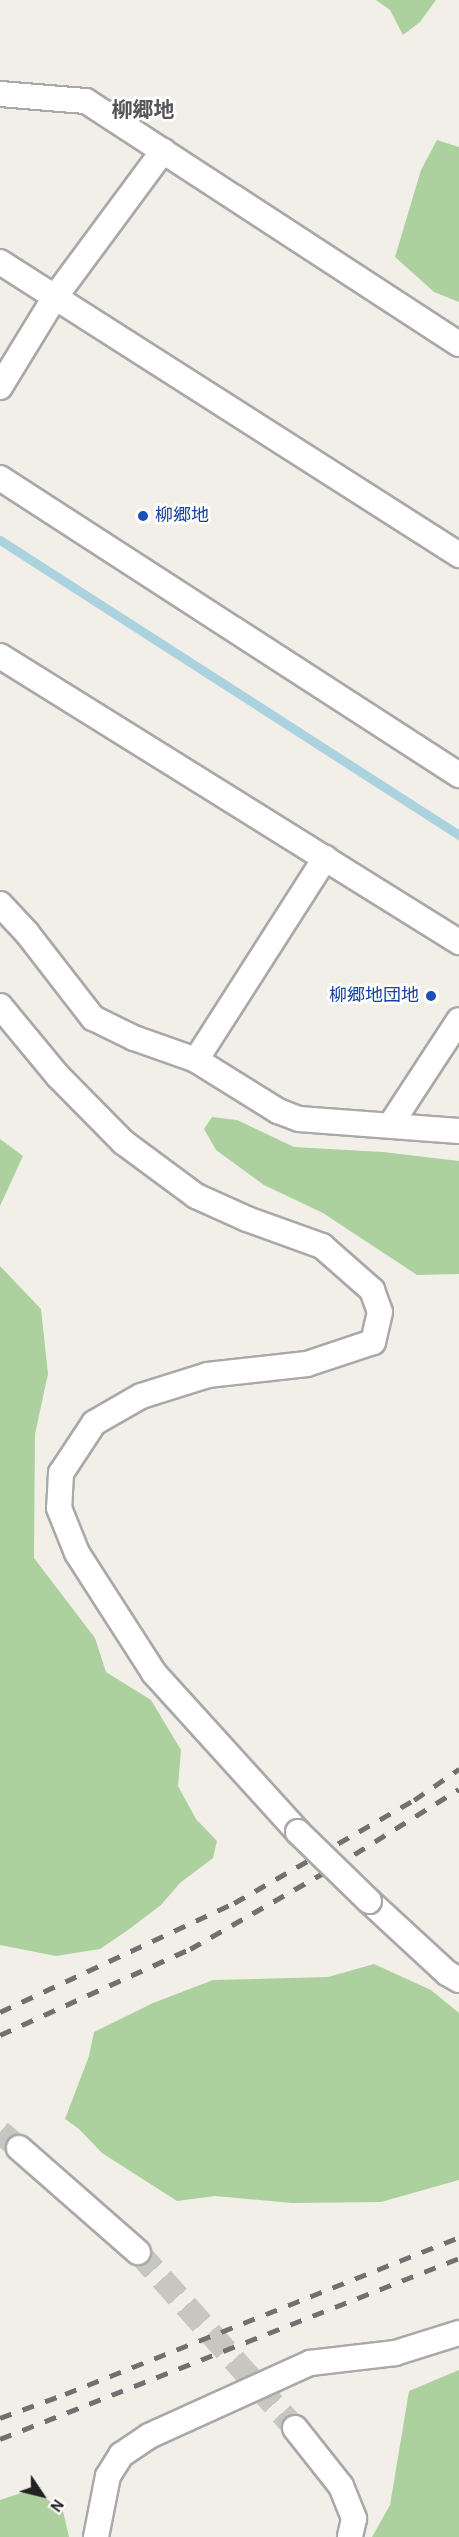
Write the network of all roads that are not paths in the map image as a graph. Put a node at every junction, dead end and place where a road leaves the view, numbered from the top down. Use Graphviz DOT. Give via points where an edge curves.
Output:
graph roads {
  1 [pos="0,94"];
  2 [pos="163,151"];
  3 [pos="0,262"];
  4 [pos="55,297"];
  5 [pos="459,344"];
  6 [pos="0,387"];
  7 [pos="0,478"];
  8 [pos="459,555"];
  9 [pos="0,656"];
  10 [pos="459,775"];
  11 [pos="325,858"];
  12 [pos="0,904"];
  13 [pos="459,942"];
  14 [pos="0,1006"];
  15 [pos="459,1020"];
  16 [pos="196,1060"];
  17 [pos="391,1124"];
  18 [pos="459,1131"];
  19 [pos="459,1980"];
  20 [pos="19,2148"];
  21 [pos="138,2252"];
  22 [pos="459,2333"];
  23 [pos="295,2428"];
  24 [pos="96,2537"];
  25 [pos="350,2537"];
  1 -- 2 [label="street" via="86,101"];
  2 -- 4 [label="street"];
  2 -- 5 [label="street"];
  3 -- 4 [label="street"];
  4 -- 6 [label="street"];
  4 -- 8 [label="street"];
  7 -- 10 [label="street"];
  9 -- 11 [label="street"];
  11 -- 13 [label="street"];
  11 -- 16 [label="street"];
  12 -- 16 [label="street" via="93,1018 134,1038"];
  14 -- 19 [label="street, bridge" via="58,1076 123,1142 196,1196 322,1246 372,1290 380,1312 373,1342 307,1364 208,1375 141,1396 94,1423 62,1473 59,1508 77,1553 154,1673 297,1832"];
  15 -- 17 [label="street"];
  16 -- 17 [label="street" via="278,1111 299,1119"];
  17 -- 18 [label="street"];
  20 -- 21 [label="street"];
  22 -- 24 [label="street" via="395,2353 310,2363 149,2436 121,2455 108,2475"];
  23 -- 25 [label="street" via="341,2486 354,2520"];
}
